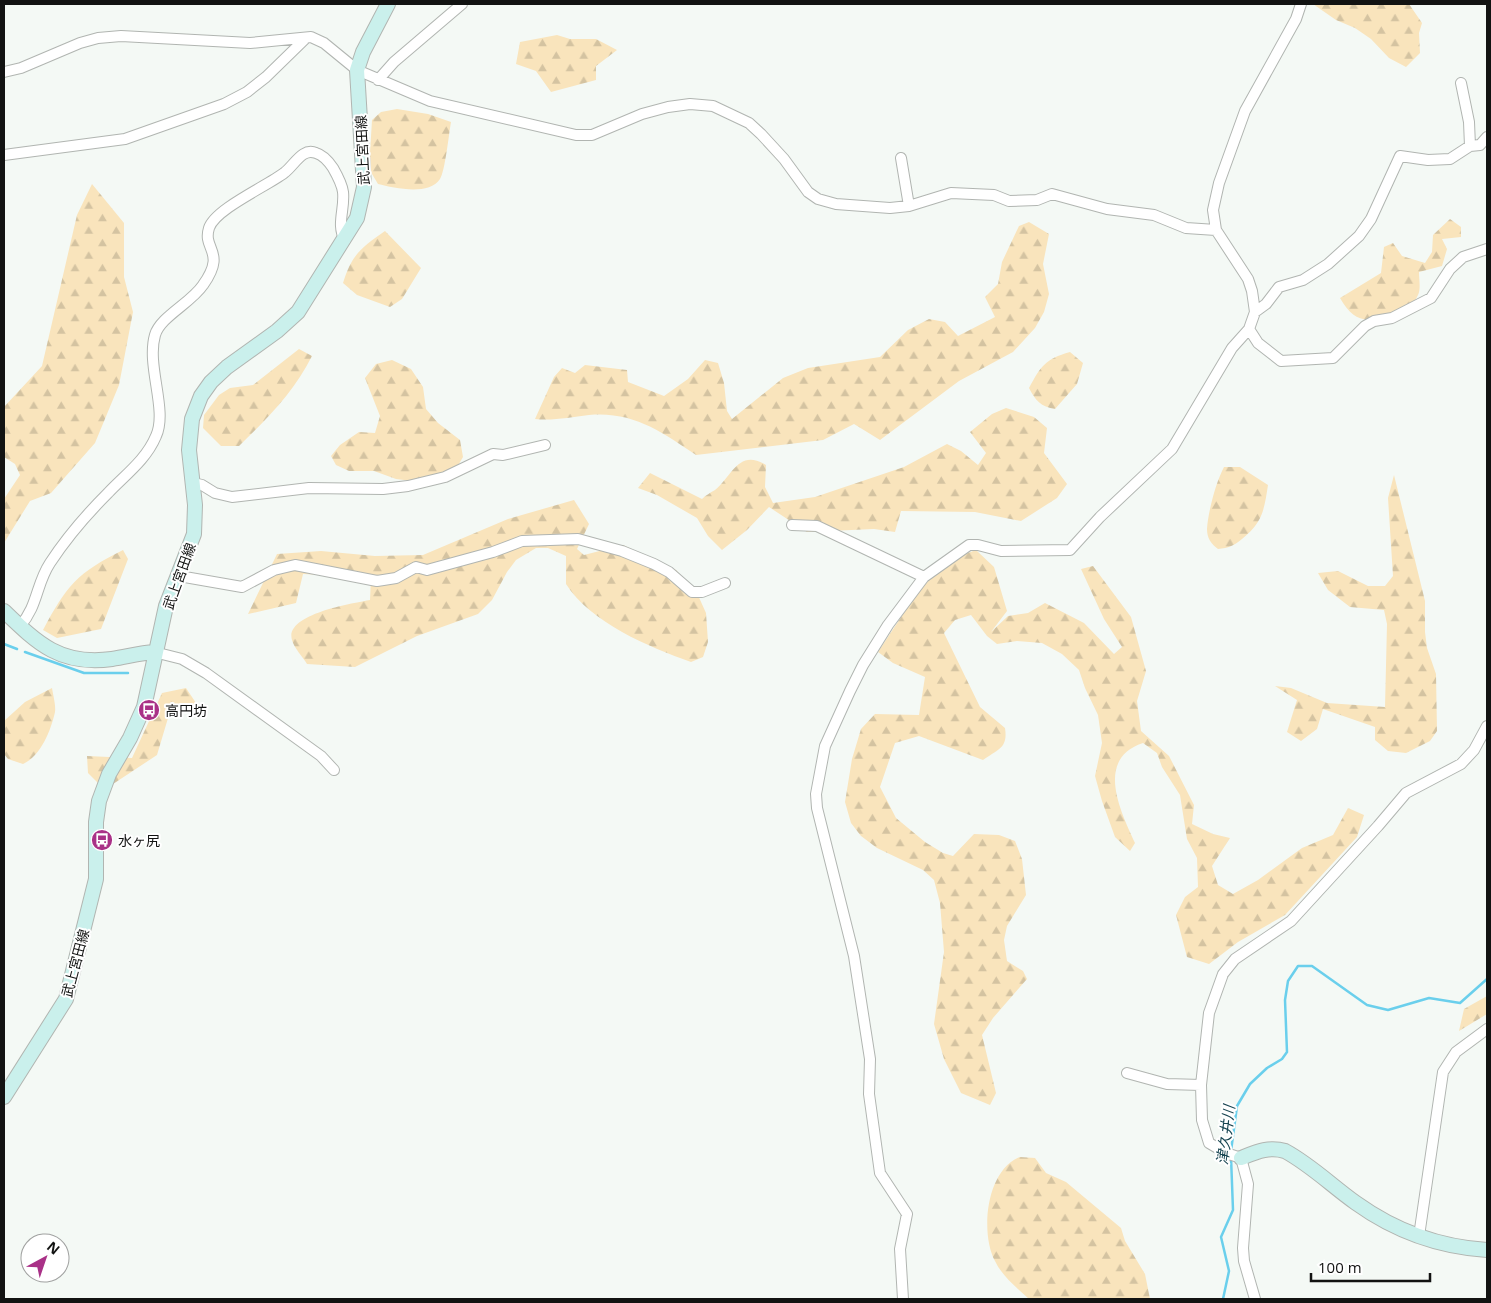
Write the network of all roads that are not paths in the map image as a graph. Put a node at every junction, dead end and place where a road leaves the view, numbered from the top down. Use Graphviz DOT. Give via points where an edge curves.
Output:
graph roads {
  1 [pos="388,4"];
  2 [pos="462,4"];
  3 [pos="1301,4"];
  4 [pos="305,39"];
  5 [pos="357,70"];
  6 [pos="4,72"];
  7 [pos="378,80"];
  8 [pos="1461,83"];
  9 [pos="1481,144"];
  10 [pos="4,155"];
  11 [pos="900,158"];
  12 [pos="909,206"];
  13 [pos="1216,230"];
  14 [pos="345,240"];
  15 [pos="1487,249"];
  16 [pos="1255,312"];
  17 [pos="1249,329"];
  18 [pos="545,445"];
  19 [pos="192,483"];
  20 [pos="792,525"];
  21 [pos="179,576"];
  22 [pos="924,577"];
  23 [pos="725,583"];
  24 [pos="4,611"];
  25 [pos="20,626"];
  26 [pos="154,652"];
  27 [pos="1487,726"];
  28 [pos="334,770"];
  29 [pos="1487,1030"];
  30 [pos="1127,1073"];
  31 [pos="1201,1085"];
  32 [pos="4,1097"];
  33 [pos="1241,1158"];
  34 [pos="1419,1236"];
  35 [pos="1487,1250"];
  36 [pos="903,1299"];
  37 [pos="1254,1299"];
  1 -- 5 [label="main road, 武上宮田線"];
  2 -- 7 [label="street" via="394,62"];
  3 -- 13 [label="street" via="1245,111 1219,183 1213,210"];
  4 -- 5 [label="street" via="311,37 324,43"];
  4 -- 6 [label="street" via="250,43 121,36 98,38"];
  4 -- 10 [label="street" via="266,77 224,104 125,139"];
  5 -- 7 [label="street"];
  5 -- 14 [label="main road, 武上宮田線" via="364,195"];
  7 -- 12 [label="street" via="430,101 576,136 592,135 668,107 690,104 714,106 749,123 784,159 808,192 818,199 874,208"];
  8 -- 9 [label="street" via="1469,122"];
  9 -- 16 [label="street" via="1450,159 1400,156 1360,236 1308,277 1278,287 1266,304"];
  11 -- 12 [label="street"];
  12 -- 13 [label="street" via="950,194 994,195 1009,201 1037,200 1052,194 1107,210 1154,215 1186,228"];
  13 -- 16 [label="street" via="1248,279"];
  14 -- 19 [label="main road, 武上宮田線" via="298,312 227,367 206,389 190,429"];
  14 -- 25 [label="street" via="340,232 343,193 338,177 329,163 311,151 303,153 284,173 216,218 208,228 215,258 213,270 190,301 161,322 155,333 152,348 160,418 157,435 143,459 76,525 42,576 31,614"];
  15 -- 17 [label="street" via="1463,257 1450,269 1431,298 1408,311 1374,321 1333,358 1281,361 1258,343"];
  16 -- 17 [label="street"];
  17 -- 22 [label="street" via="1232,348 1172,449 1070,550 1001,551 969,545"];
  18 -- 19 [label="street" via="503,455 494,454 445,478 391,488 309,488 232,497"];
  19 -- 21 [label="main road, 武上宮田線" via="196,514 194,534"];
  20 -- 22 [label="street" via="817,526"];
  21 -- 23 [label="street" via="242,586 274,570 300,565 377,581 396,578 416,567 427,570 522,541 578,538 654,564 692,592 702,592"];
  21 -- 26 [label="main road, 武上宮田線" via="166,606"];
  22 -- 36 [label="street" via="888,625 854,683 825,746 816,794 854,956 870,1059 869,1094 880,1173 907,1214 900,1250"];
  24 -- 25 [label="main road"];
  25 -- 26 [label="main road" via="38,644 72,658 102,660"];
  26 -- 28 [label="street" via="182,659 206,673 321,756"];
  26 -- 32 [label="main road, 武上宮田線" via="149,687 140,715 109,774 99,801 96,879 66,999"];
  27 -- 31 [label="street" via="1474,750 1461,764 1406,793 1291,921 1235,959 1223,974 1209,1013"];
  29 -- 34 [label="street" via="1456,1052 1443,1072"];
  30 -- 31 [label="street" via="1168,1084"];
  31 -- 33 [label="street" via="1202,1120 1209,1143"];
  33 -- 34 [label="main road" via="1276,1148 1285,1151 1372,1214"];
  33 -- 37 [label="street" via="1248,1184 1244,1261"];
  34 -- 35 [label="main road" via="1467,1249"];
}
